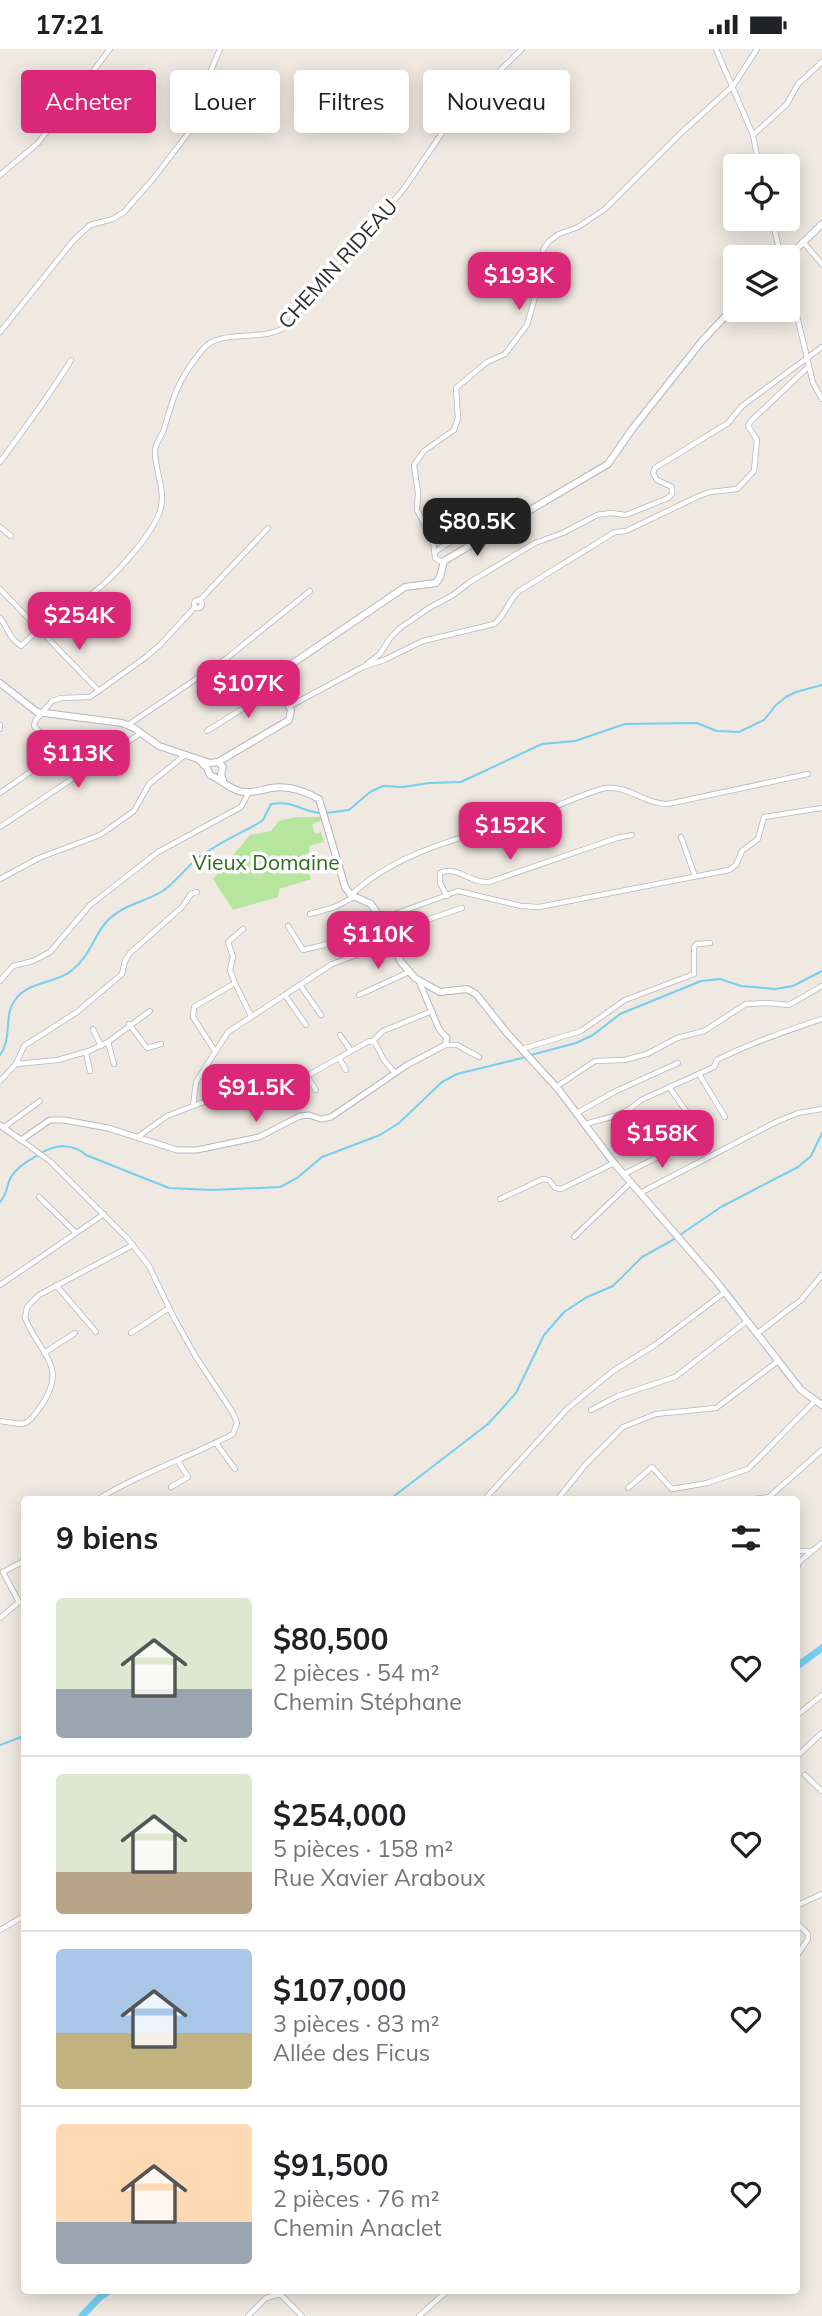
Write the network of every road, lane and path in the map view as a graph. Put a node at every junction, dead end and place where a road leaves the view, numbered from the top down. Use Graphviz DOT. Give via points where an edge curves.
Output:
graph roads {
  1 [pos="110,49"];
  2 [pos="220,49"];
  3 [pos="522,49"];
  4 [pos="716,49"];
  5 [pos="757,49"];
  6 [pos="822,62"];
  7 [pos="733,86"];
  8 [pos="752,135"];
  9 [pos="756,154"];
  10 [pos="0,175"];
  11 [pos="822,224"];
  12 [pos="803,242"];
  13 [pos="800,245"];
  14 [pos="822,264"];
  15 [pos="723,319"];
  16 [pos="798,322"];
  17 [pos="0,332"];
  18 [pos="822,347"];
  19 [pos="71,360"];
  20 [pos="808,363"];
  21 [pos="822,399"];
  22 [pos="0,462"];
  23 [pos="665,499"];
  24 [pos="517,500"];
  25 [pos="670,509"];
  26 [pos="0,527"];
  27 [pos="268,528"];
  28 [pos="11,536"];
  29 [pos="436,551"];
  30 [pos="443,563"];
  31 [pos="0,589"];
  32 [pos="310,591"];
  33 [pos="0,618"];
  34 [pos="40,630"];
  35 [pos="363,667"];
  36 [pos="0,684"];
  37 [pos="276,688"];
  38 [pos="99,691"];
  39 [pos="290,706"];
  40 [pos="41,713"];
  41 [pos="128,725"];
  42 [pos="207,731"];
  43 [pos="141,733"];
  44 [pos="185,755"];
  45 [pos="222,762"];
  46 [pos="208,765"];
  47 [pos="808,774"];
  48 [pos="220,777"];
  49 [pos="248,792"];
  50 [pos="0,793"];
  51 [pos="822,808"];
  52 [pos="0,827"];
  53 [pos="632,835"];
  54 [pos="681,837"];
  55 [pos="695,876"];
  56 [pos="0,879"];
  57 [pos="197,892"];
  58 [pos="353,896"];
  59 [pos="447,896"];
  60 [pos="462,908"];
  61 [pos="310,914"];
  62 [pos="382,920"];
  63 [pos="288,926"];
  64 [pos="243,929"];
  65 [pos="388,933"];
  66 [pos="392,942"];
  67 [pos="710,943"];
  68 [pos="409,972"];
  69 [pos="0,981"];
  70 [pos="419,981"];
  71 [pos="235,983"];
  72 [pos="300,985"];
  73 [pos="822,986"];
  74 [pos="285,995"];
  75 [pos="359,995"];
  76 [pos="150,1010"];
  77 [pos="432,1011"];
  78 [pos="321,1015"];
  79 [pos="251,1017"];
  80 [pos="822,1019"];
  81 [pos="129,1024"];
  82 [pos="306,1025"];
  83 [pos="93,1029"];
  84 [pos="340,1035"];
  85 [pos="373,1041"];
  86 [pos="108,1042"];
  87 [pos="161,1044"];
  88 [pos="445,1045"];
  89 [pos="101,1046"];
  90 [pos="522,1050"];
  91 [pos="351,1051"];
  92 [pos="216,1052"];
  93 [pos="86,1053"];
  94 [pos="479,1057"];
  95 [pos="339,1058"];
  96 [pos="678,1063"];
  97 [pos="16,1064"];
  98 [pos="114,1064"];
  99 [pos="295,1068"];
  100 [pos="346,1070"];
  101 [pos="90,1071"];
  102 [pos="395,1073"];
  103 [pos="699,1073"];
  104 [pos="304,1077"];
  105 [pos="277,1079"];
  106 [pos="0,1081"];
  107 [pos="556,1087"];
  108 [pos="669,1087"];
  109 [pos="282,1090"];
  110 [pos="316,1090"];
  111 [pos="40,1101"];
  112 [pos="285,1105"];
  113 [pos="193,1106"];
  114 [pos="822,1109"];
  115 [pos="577,1113"];
  116 [pos="725,1117"];
  117 [pos="691,1118"];
  118 [pos="584,1124"];
  119 [pos="2,1129"];
  120 [pos="139,1136"];
  121 [pos="21,1140"];
  122 [pos="688,1142"];
  123 [pos="614,1163"];
  124 [pos="624,1174"];
  125 [pos="631,1182"];
  126 [pos="640,1193"];
  127 [pos="39,1197"];
  128 [pos="500,1199"];
  129 [pos="104,1214"];
  130 [pos="76,1233"];
  131 [pos="574,1237"];
  132 [pos="133,1245"];
  133 [pos="822,1275"];
  134 [pos="0,1285"];
  135 [pos="56,1285"];
  136 [pos="725,1292"];
  137 [pos="169,1308"];
  138 [pos="748,1321"];
  139 [pos="96,1332"];
  140 [pos="75,1333"];
  141 [pos="131,1333"];
  142 [pos="758,1333"];
  143 [pos="44,1353"];
  144 [pos="779,1361"];
  145 [pos="819,1403"];
  146 [pos="591,1410"];
  147 [pos="0,1421"];
  148 [pos="216,1443"];
  149 [pos="822,1450"];
  150 [pos="178,1461"];
  151 [pos="236,1469"];
  152 [pos="171,1487"];
  153 [pos="628,1488"];
  154 [pos="103,1496"];
  155 [pos="488,1496"];
  156 [pos="560,1496"];
  157 [pos="770,1496"];
  158 [pos="822,1543"];
  159 [pos="800,1551"];
  160 [pos="812,1551"];
  161 [pos="800,1561"];
  162 [pos="21,1562"];
  163 [pos="0,1618"];
  164 [pos="822,1695"];
  165 [pos="800,1713"];
  166 [pos="822,1733"];
  167 [pos="800,1753"];
  168 [pos="805,1775"];
  169 [pos="822,1791"];
  170 [pos="822,1894"];
  171 [pos="800,1904"];
  172 [pos="21,1918"];
  173 [pos="800,1926"];
  174 [pos="0,1930"];
  175 [pos="800,1951"];
  176 [pos="444,2294"];
  177 [pos="248,2316"];
  178 [pos="302,2316"];
  179 [pos="419,2316"];
  1 -- 10 [label="street" via="38,143"];
  2 -- 17 [label="street" via="212,70 220,92 153,179 117,217 90,225 73,241"];
  3 -- 34 [label="street, CHEMIN RIDEAU" via="454,114 403,190 288,325 271,334 219,339 203,349 177,386 155,446 162,490 160,510 147,537 95,591"];
  4 -- 7 [label="street"];
  5 -- 7 [label="street"];
  6 -- 8 [label="street"];
  7 -- 8 [label="street"];
  7 -- 29 [label="street" via="605,209 545,246 527,325 505,354 458,385 454,430 424,451 414,465 417,510"];
  8 -- 9 [label="street"];
  11 -- 12 [label="main road"];
  12 -- 13 [label="main road"];
  12 -- 14 [label="street"];
  15 -- 30 [label="main road" via="608,464"];
  16 -- 20 [label="street"];
  18 -- 20 [label="street"];
  19 -- 22 [label="street"];
  20 -- 21 [label="street"];
  20 -- 23 [label="street" via="742,406 727,423 655,468 657,480 672,487 672,494"];
  20 -- 25 [label="street" via="748,426 757,440 756,463 744,483"];
  23 -- 25 [label="street"];
  23 -- 35 [label="street" via="626,515 603,513 535,543 394,633 380,654"];
  24 -- 29 [label="street"];
  25 -- 35 [label="street" via="615,532 519,591 494,624 423,641"];
  26 -- 28 [label="street"];
  27 -- 38 [label="street" via="199,601 201,607 195,607 160,645"];
  29 -- 30 [label="street" via="435,558"];
  30 -- 37 [label="main road" via="436,583 405,587 277,674"];
  31 -- 34 [label="street"];
  32 -- 41 [label="street" via="227,658"];
  33 -- 34 [label="street" via="8,635 21,646"];
  34 -- 38 [label="street"];
  35 -- 39 [label="street"];
  36 -- 40 [label="main road"];
  37 -- 39 [label="main road"];
  37 -- 42 [label="street"];
  38 -- 40 [label="street" via="85,699 56,699"];
  39 -- 45 [label="main road" via="291,717 284,725"];
  40 -- 41 [label="main road"];
  40 -- 50 [label="street" via="34,726 56,754"];
  41 -- 43 [label="main road"];
  43 -- 44 [label="main road" via="159,746"];
  43 -- 52 [label="street"];
  44 -- 46 [label="main road"];
  44 -- 56 [label="street" via="149,784 134,811 100,835 39,858"];
  45 -- 46 [label="main road"];
  45 -- 48 [label="main road"];
  46 -- 48 [label="main road" via="210,775"];
  47 -- 58 [label="street" via="667,804 605,787 428,848 380,871"];
  48 -- 49 [label="main road" via="233,790"];
  49 -- 58 [label="main road" via="290,787 319,799 338,868"];
  49 -- 69 [label="street" via="241,807 158,852 90,905 50,952 13,966"];
  51 -- 55 [label="street" via="764,817 758,839 742,851 733,868"];
  53 -- 59 [label="street" via="489,882 446,870 439,879"];
  54 -- 55 [label="street"];
  55 -- 59 [label="street" via="539,907 462,891"];
  57 -- 97 [label="street" via="130,953 122,974 77,1012 24,1047"];
  58 -- 61 [label="street"];
  58 -- 62 [label="main road" via="371,904"];
  59 -- 62 [label="street"];
  60 -- 65 [label="street"];
  62 -- 63 [label="street" via="363,918 332,943 303,950"];
  62 -- 65 [label="main road"];
  64 -- 71 [label="street" via="228,942"];
  65 -- 66 [label="main road"];
  66 -- 68 [label="main road"];
  66 -- 72 [label="street" via="332,964"];
  67 -- 90 [label="street" via="694,947 694,974 625,1000 581,1031"];
  68 -- 70 [label="main road"];
  68 -- 75 [label="street"];
  70 -- 77 [label="street"];
  70 -- 90 [label="main road" via="440,992 471,990"];
  71 -- 79 [label="street"];
  71 -- 92 [label="street" via="193,1010"];
  72 -- 74 [label="street"];
  72 -- 78 [label="street"];
  73 -- 107 [label="street" via="789,1005 746,1004 704,1031 677,1038 647,1054 595,1061"];
  74 -- 79 [label="street"];
  74 -- 82 [label="street"];
  76 -- 81 [label="street"];
  77 -- 85 [label="street" via="383,1031"];
  77 -- 88 [label="street" via="447,1038"];
  79 -- 92 [label="street" via="228,1032"];
  80 -- 103 [label="street" via="730,1053"];
  81 -- 86 [label="street"];
  81 -- 87 [label="street" via="147,1048"];
  83 -- 89 [label="street"];
  84 -- 91 [label="street"];
  85 -- 91 [label="street"];
  85 -- 102 [label="street"];
  86 -- 89 [label="street"];
  86 -- 98 [label="street"];
  88 -- 94 [label="street" via="457,1045"];
  88 -- 102 [label="street"];
  89 -- 93 [label="street"];
  90 -- 107 [label="main road"];
  91 -- 95 [label="street"];
  92 -- 113 [label="street" via="196,1082"];
  93 -- 97 [label="street"];
  93 -- 101 [label="street"];
  95 -- 100 [label="street"];
  95 -- 104 [label="street"];
  96 -- 115 [label="street"];
  97 -- 106 [label="street"];
  99 -- 104 [label="street"];
  102 -- 120 [label="street" via="331,1117 300,1116 248,1140 186,1151"];
  103 -- 108 [label="street"];
  103 -- 116 [label="street"];
  104 -- 109 [label="street"];
  104 -- 110 [label="street"];
  105 -- 109 [label="street"];
  107 -- 115 [label="main road"];
  108 -- 117 [label="street"];
  108 -- 118 [label="street" via="615,1117"];
  109 -- 112 [label="street"];
  109 -- 113 [label="street" via="267,1095 235,1091"];
  111 -- 119 [label="street"];
  113 -- 120 [label="street" via="167,1116"];
  114 -- 126 [label="street" via="776,1122"];
  115 -- 118 [label="main road"];
  118 -- 123 [label="main road"];
  119 -- 121 [label="street"];
  120 -- 121 [label="street" via="55,1119"];
  121 -- 129 [label="street" via="42,1154"];
  122 -- 124 [label="street"];
  123 -- 124 [label="main road"];
  123 -- 128 [label="street" via="561,1189 543,1179"];
  124 -- 125 [label="main road"];
  125 -- 126 [label="main road"];
  125 -- 131 [label="street"];
  126 -- 136 [label="main road"];
  127 -- 130 [label="street"];
  129 -- 130 [label="street"];
  129 -- 132 [label="street"];
  130 -- 134 [label="street"];
  132 -- 135 [label="street"];
  132 -- 137 [label="street"];
  133 -- 142 [label="street" via="801,1300"];
  135 -- 139 [label="street"];
  135 -- 143 [label="street" via="39,1295 25,1312"];
  136 -- 138 [label="main road"];
  136 -- 155 [label="street" via="568,1408"];
  137 -- 141 [label="street"];
  137 -- 148 [label="street" via="237,1423 233,1434"];
  138 -- 142 [label="main road"];
  138 -- 146 [label="street" via="675,1377"];
  140 -- 143 [label="street"];
  142 -- 144 [label="main road"];
  143 -- 147 [label="street" via="53,1369 52,1391 26,1423 16,1426"];
  144 -- 145 [label="main road" via="801,1390"];
  144 -- 156 [label="street" via="716,1408 656,1414 623,1427"];
  145 -- 153 [label="street" via="748,1469 672,1489 652,1467"];
  148 -- 150 [label="street"];
  148 -- 151 [label="street"];
  149 -- 157 [label="street"];
  150 -- 152 [label="street" via="191,1477"];
  150 -- 154 [label="street"];
  158 -- 160 [label="street"];
  159 -- 160 [label="street"];
  160 -- 161 [label="street"];
  162 -- 163 [label="street" via="2,1572 19,1602"];
  164 -- 165 [label="street"];
  166 -- 167 [label="street"];
  168 -- 169 [label="street"];
  170 -- 171 [label="street"];
  172 -- 174 [label="street"];
  173 -- 175 [label="street" via="808,1934"];
  176 -- 179 [label="street"];
  177 -- 178 [label="street" via="265,2298 280,2294"];
}
